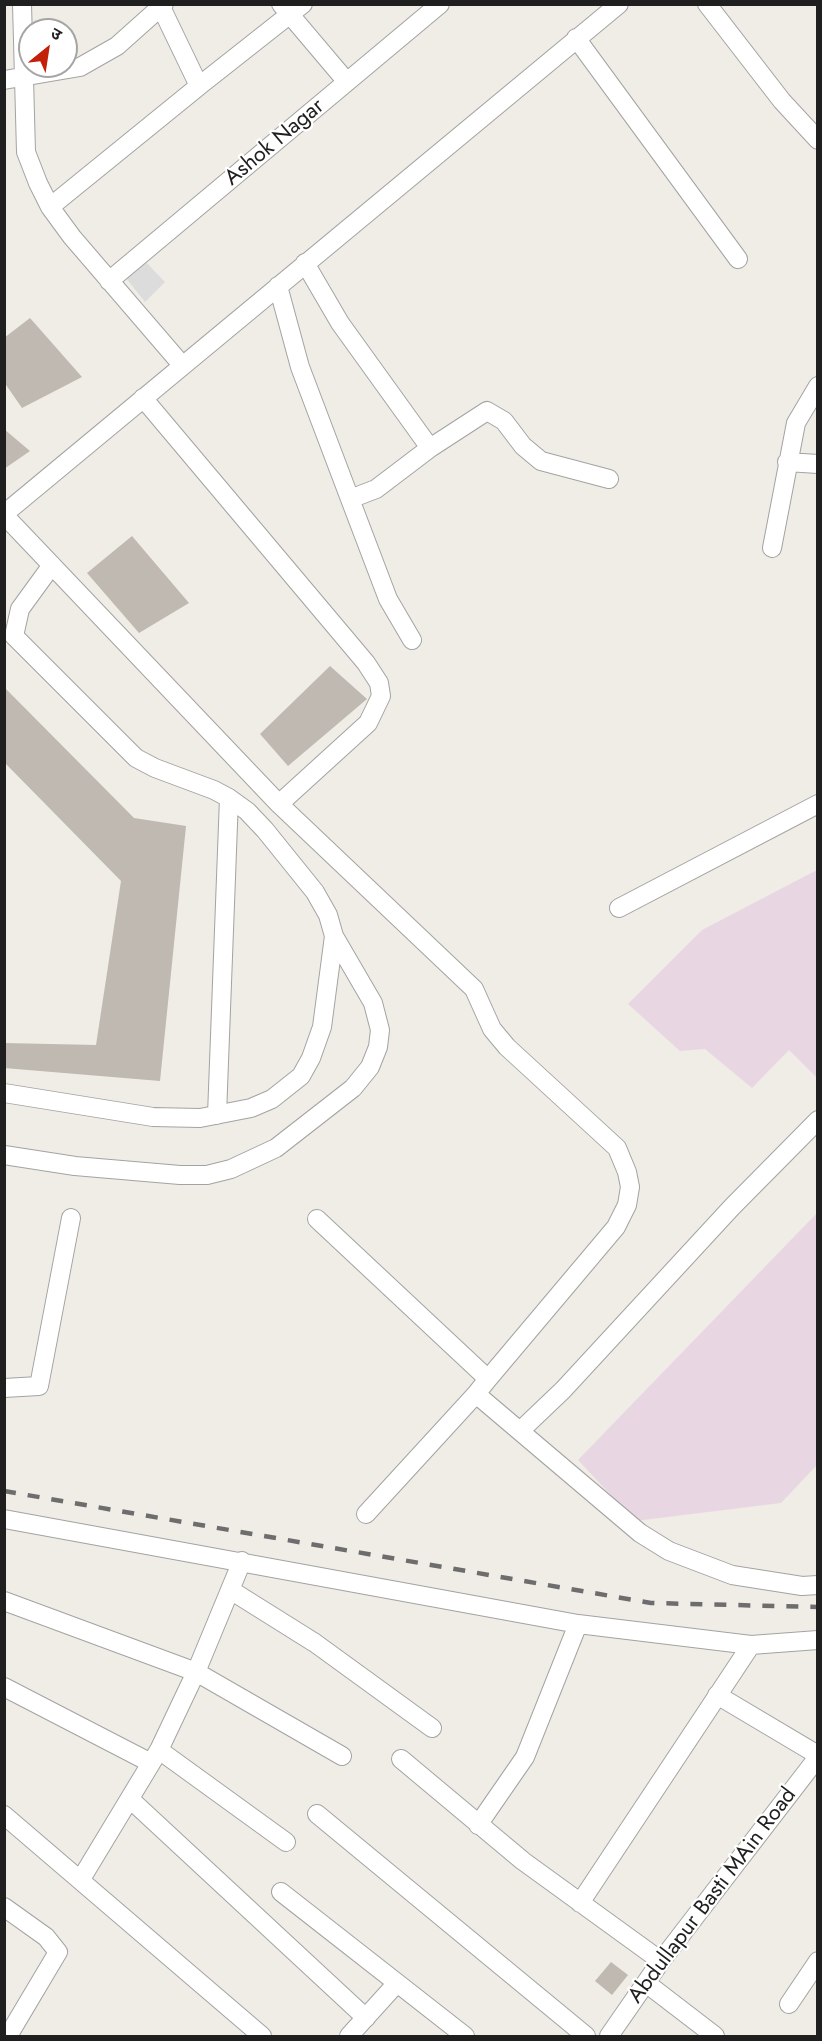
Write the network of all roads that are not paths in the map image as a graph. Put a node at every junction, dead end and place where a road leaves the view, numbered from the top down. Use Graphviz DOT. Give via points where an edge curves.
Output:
graph roads {
  1 [pos="440,4"];
  2 [pos="707,4"];
  3 [pos="162,6"];
  4 [pos="291,8"];
  5 [pos="607,8"];
  6 [pos="576,38"];
  7 [pos="78,67"];
  8 [pos="24,78"];
  9 [pos="4,80"];
  10 [pos="347,82"];
  11 [pos="199,86"];
  12 [pos="818,140"];
  13 [pos="50,207"];
  14 [pos="738,259"];
  15 [pos="305,263"];
  16 [pos="109,281"];
  17 [pos="278,286"];
  18 [pos="182,364"];
  19 [pos="818,386"];
  20 [pos="143,398"];
  21 [pos="430,448"];
  22 [pos="787,462"];
  23 [pos="818,464"];
  24 [pos="609,479"];
  25 [pos="350,499"];
  26 [pos="4,515"];
  27 [pos="771,548"];
  28 [pos="52,565"];
  29 [pos="412,640"];
  30 [pos="229,798"];
  31 [pos="279,804"];
  32 [pos="818,804"];
  33 [pos="619,908"];
  34 [pos="334,936"];
  35 [pos="4,1093"];
  36 [pos="217,1115"];
  37 [pos="818,1120"];
  38 [pos="4,1155"];
  39 [pos="71,1218"];
  40 [pos="317,1219"];
  41 [pos="488,1379"];
  42 [pos="4,1388"];
  43 [pos="476,1394"];
  44 [pos="520,1431"];
  45 [pos="366,1514"];
  46 [pos="4,1519"];
  47 [pos="242,1561"];
  48 [pos="818,1585"];
  49 [pos="232,1591"];
  50 [pos="4,1601"];
  51 [pos="578,1624"];
  52 [pos="818,1640"];
  53 [pos="751,1645"];
  54 [pos="196,1672"];
  55 [pos="4,1687"];
  56 [pos="717,1695"];
  57 [pos="432,1728"];
  58 [pos="155,1756"];
  59 [pos="342,1756"];
  60 [pos="818,1756"];
  61 [pos="401,1759"];
  62 [pos="130,1799"];
  63 [pos="317,1814"];
  64 [pos="4,1815"];
  65 [pos="478,1825"];
  66 [pos="286,1842"];
  67 [pos="81,1879"];
  68 [pos="280,1892"];
  69 [pos="580,1904"];
  70 [pos="4,1906"];
  71 [pos="661,1961"];
  72 [pos="818,1961"];
  73 [pos="397,1983"];
  74 [pos="646,1983"];
  75 [pos="789,2004"];
  76 [pos="366,2018"];
  77 [pos="8,2037"];
  78 [pos="262,2037"];
  79 [pos="349,2037"];
  80 [pos="465,2037"];
  81 [pos="586,2037"];
  82 [pos="609,2037"];
  83 [pos="716,2037"];
  1 -- 10 [label="street, Ashok Nagar"];
  2 -- 12 [label="street" via="782,101"];
  3 -- 7 [label="street" via="117,46"];
  3 -- 11 [label="street"];
  4 -- 10 [label="street"];
  4 -- 11 [label="street"];
  5 -- 6 [label="street"];
  6 -- 14 [label="street"];
  6 -- 15 [label="street"];
  8 -- 9 [label="street"];
  8 -- 13 [label="street" via="26,152"];
  10 -- 16 [label="street, Ashok Nagar"];
  11 -- 13 [label="street"];
  13 -- 16 [label="street"];
  15 -- 17 [label="street"];
  15 -- 21 [label="street" via="340,323"];
  16 -- 18 [label="street"];
  17 -- 18 [label="street"];
  17 -- 25 [label="street" via="300,366"];
  18 -- 20 [label="street"];
  19 -- 22 [label="street" via="796,423"];
  20 -- 26 [label="street"];
  20 -- 31 [label="street" via="380,683 381,696 368,723"];
  21 -- 24 [label="street" via="487,411 504,421 523,446 541,461"];
  21 -- 25 [label="street" via="376,489"];
  22 -- 23 [label="street"];
  22 -- 27 [label="street"];
  25 -- 29 [label="street" via="388,599"];
  26 -- 28 [label="street"];
  28 -- 30 [label="street" via="20,609 14,636 144,764"];
  28 -- 31 [label="street"];
  30 -- 34 [label="street" via="247,811 295,863 328,915"];
  30 -- 36 [label="street"];
  31 -- 41 [label="street" via="474,989 485,1017 500,1038 616,1148 627,1172 627,1205 616,1227"];
  32 -- 33 [label="street"];
  34 -- 36 [label="street" via="322,1027 301,1076 272,1100"];
  34 -- 38 [label="street" via="373,1003 380,1030 378,1047 370,1067 353,1088 276,1148 231,1169 207,1175 75,1166"];
  35 -- 36 [label="street" via="153,1117"];
  37 -- 44 [label="street"];
  39 -- 42 [label="street" via="39,1386"];
  40 -- 41 [label="street"];
  41 -- 43 [label="street"];
  43 -- 44 [label="street"];
  43 -- 45 [label="street"];
  44 -- 48 [label="street" via="640,1533 669,1551 743,1577"];
  46 -- 47 [label="street"];
  47 -- 49 [label="street"];
  47 -- 51 [label="street"];
  49 -- 54 [label="street"];
  49 -- 57 [label="street" via="315,1643"];
  50 -- 54 [label="street"];
  51 -- 53 [label="street"];
  51 -- 65 [label="street" via="525,1756"];
  52 -- 53 [label="street"];
  53 -- 56 [label="street"];
  54 -- 58 [label="street"];
  54 -- 59 [label="street"];
  55 -- 58 [label="street"];
  56 -- 60 [label="street"];
  56 -- 69 [label="street"];
  58 -- 62 [label="street"];
  58 -- 66 [label="street"];
  60 -- 71 [label="street, Abdullapur Basti MAin Road"];
  61 -- 65 [label="street"];
  62 -- 67 [label="street"];
  62 -- 76 [label="street"];
  63 -- 81 [label="street"];
  64 -- 67 [label="street"];
  65 -- 69 [label="street"];
  67 -- 78 [label="street"];
  68 -- 73 [label="street"];
  69 -- 71 [label="street"];
  70 -- 77 [label="street" via="46,1937 58,1952"];
  71 -- 74 [label="street, Abdullapur Basti MAin Road"];
  72 -- 75 [label="street"];
  73 -- 76 [label="street"];
  73 -- 80 [label="street"];
  74 -- 82 [label="street, Abdullapur Basti MAin Road"];
  74 -- 83 [label="street"];
  76 -- 79 [label="street"];
}
